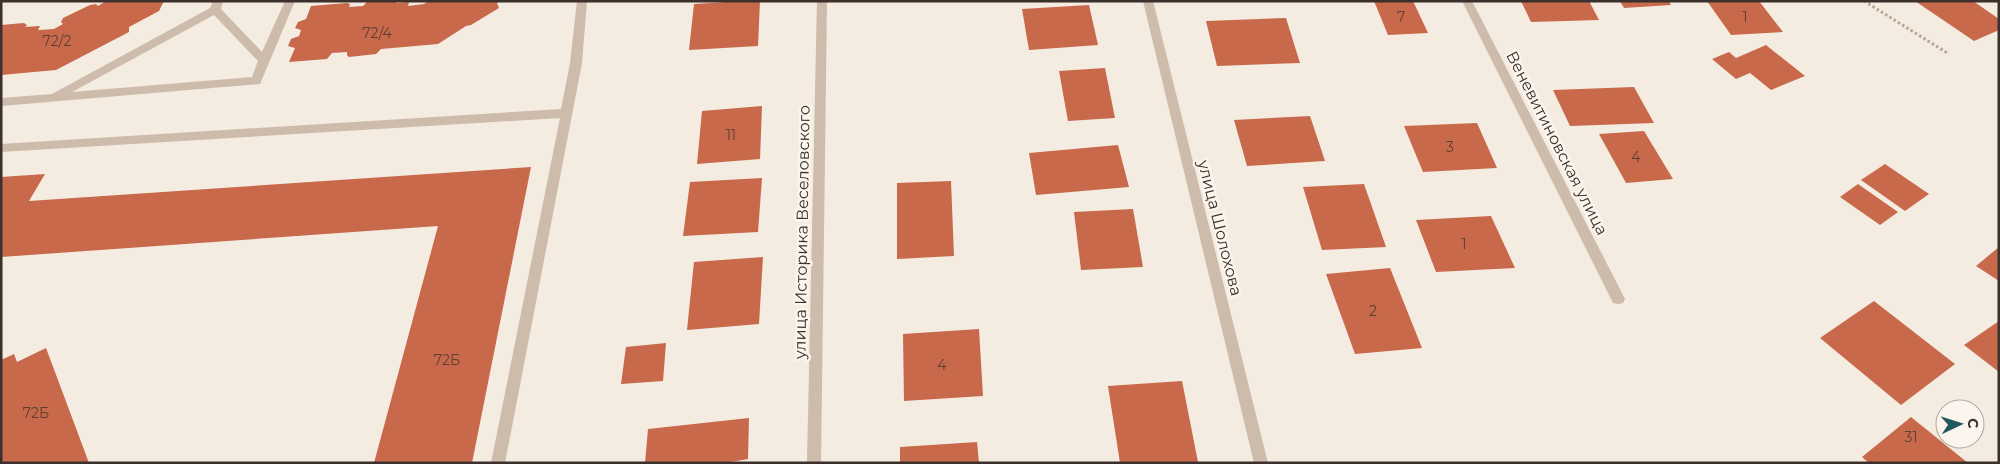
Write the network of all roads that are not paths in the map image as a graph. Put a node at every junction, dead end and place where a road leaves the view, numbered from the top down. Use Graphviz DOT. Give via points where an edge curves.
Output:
graph roads {
  1 [pos="290,1"];
  2 [pos="582,1"];
  3 [pos="822,1"];
  4 [pos="1148,1"];
  5 [pos="1467,1"];
  6 [pos="217,5"];
  7 [pos="264,60"];
  8 [pos="52,98"];
  9 [pos="1,102"];
  10 [pos="566,113"];
  11 [pos="1,148"];
  12 [pos="1618,299"];
  13 [pos="498,463"];
  14 [pos="814,463"];
  15 [pos="1262,463"];
  1 -- 7 [label="street"];
  2 -- 10 [label="street" via="576,63"];
  3 -- 14 [label="street, улица Историка Веселовского"];
  4 -- 15 [label="street, улица Шолохова"];
  5 -- 12 [label="street, Веневитиновская улица"];
  6 -- 7 [label="street"];
  6 -- 8 [label="street"];
  7 -- 8 [label="street" via="256,81"];
  8 -- 9 [label="street"];
  10 -- 11 [label="street"];
  10 -- 13 [label="street"];
}
